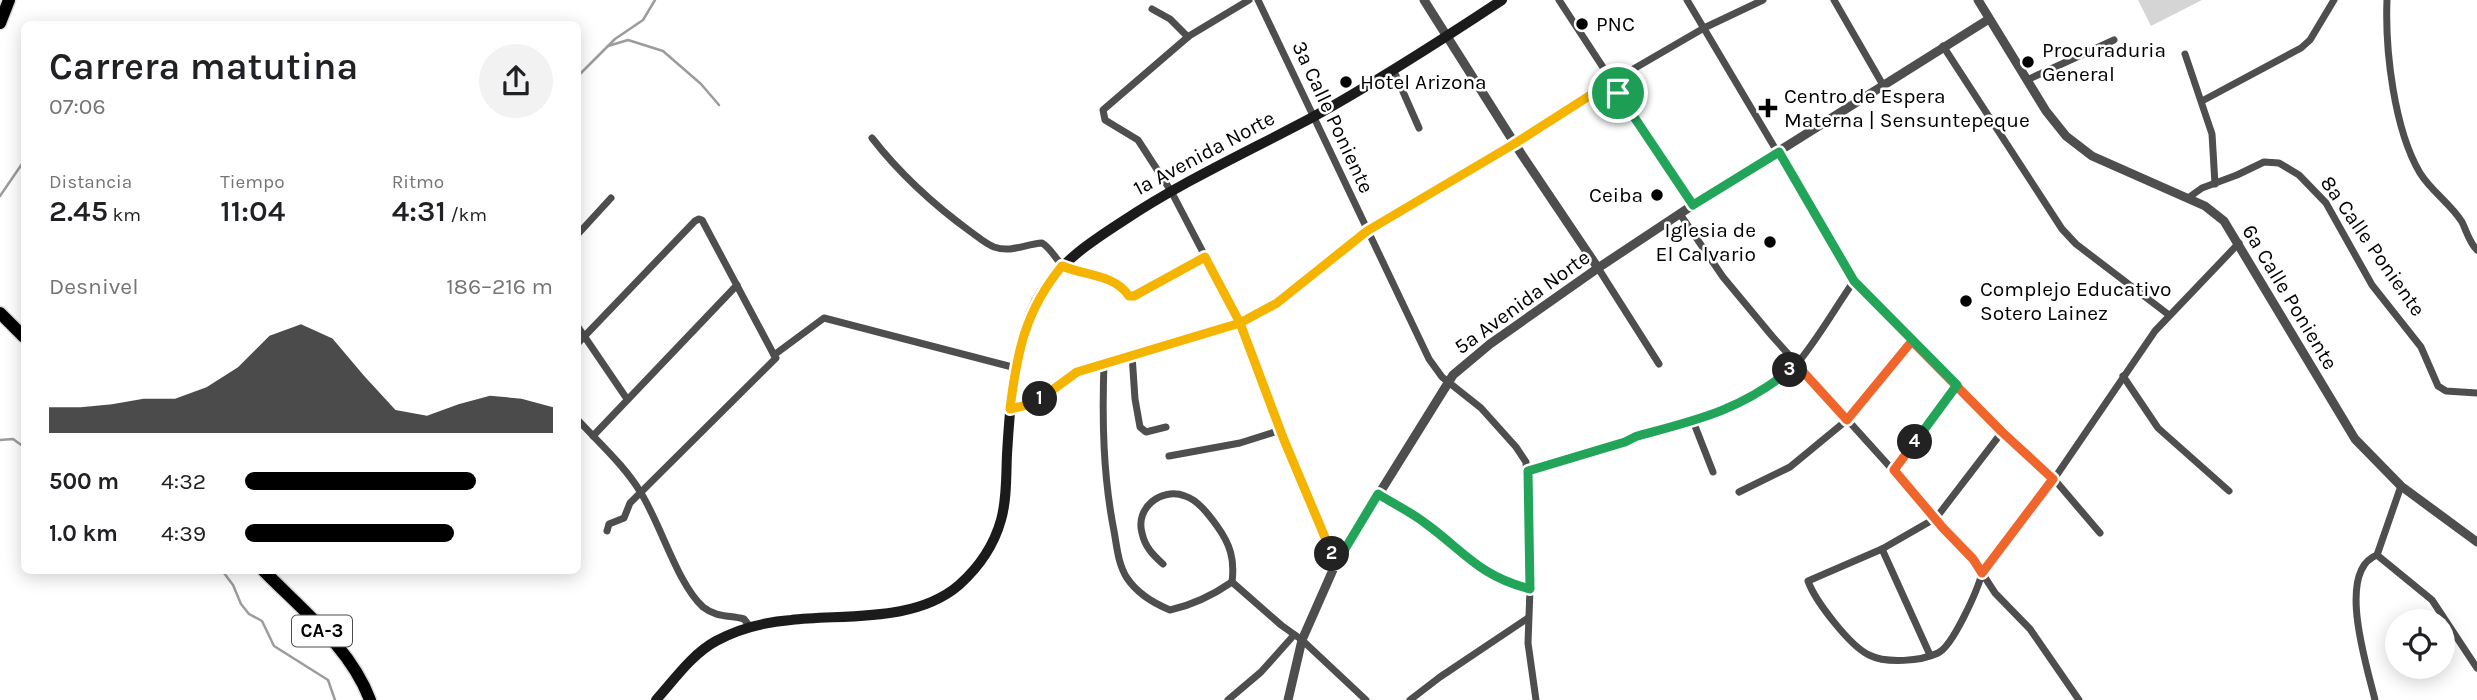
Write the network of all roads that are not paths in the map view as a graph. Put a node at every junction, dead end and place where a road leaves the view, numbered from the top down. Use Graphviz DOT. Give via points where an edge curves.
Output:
graph roads {
  1 [pos="9,0"];
  2 [pos="1250,0"];
  3 [pos="1258,0"];
  4 [pos="1424,0"];
  5 [pos="1502,0"];
  6 [pos="1559,0"];
  7 [pos="1687,0"];
  8 [pos="1763,0"];
  9 [pos="1834,0"];
  10 [pos="1978,0"];
  11 [pos="2334,0"];
  12 [pos="2387,0"];
  13 [pos="1152,9"];
  14 [pos="1989,19"];
  15 [pos="0,23"];
  16 [pos="1704,28"];
  17 [pos="1447,36"];
  18 [pos="1188,37"];
  19 [pos="2114,40"];
  20 [pos="1943,46"];
  21 [pos="2185,54"];
  22 [pos="1393,69"];
  23 [pos="2028,80"];
  24 [pos="1611,82"];
  25 [pos="1883,85"];
  26 [pos="2202,101"];
  27 [pos="1314,116"];
  28 [pos="1419,128"];
  29 [pos="872,138"];
  30 [pos="1514,144"];
  31 [pos="1779,152"];
  32 [pos="2215,184"];
  33 [pos="1171,191"];
  34 [pos="611,198"];
  35 [pos="2188,198"];
  36 [pos="1693,205"];
  37 [pos="1680,214"];
  38 [pos="581,231"];
  39 [pos="1367,231"];
  40 [pos="2239,243"];
  41 [pos="2477,250"];
  42 [pos="1205,257"];
  43 [pos="1062,266"];
  44 [pos="1598,268"];
  45 [pos="1854,281"];
  46 [pos="737,285"];
  47 [pos="0,313"];
  48 [pos="2169,315"];
  49 [pos="1240,323"];
  50 [pos="581,332"];
  51 [pos="21,334"];
  52 [pos="584,336"];
  53 [pos="581,340"];
  54 [pos="1912,341"];
  55 [pos="774,355"];
  56 [pos="1132,355"];
  57 [pos="1104,363"];
  58 [pos="1659,364"];
  59 [pos="1796,364"];
  60 [pos="1016,368"];
  61 [pos="2123,376"];
  62 [pos="1449,383"];
  63 [pos="1957,385"];
  64 [pos="2477,393"];
  65 [pos="627,399"];
  66 [pos="1010,409"];
  67 [pos="1847,420"];
  68 [pos="1693,421"];
  69 [pos="581,423"];
  70 [pos="1166,428"];
  71 [pos="1281,430"];
  72 [pos="2002,432"];
  73 [pos="593,436"];
  74 [pos="1169,456"];
  75 [pos="1894,470"];
  76 [pos="1528,471"];
  77 [pos="1713,472"];
  78 [pos="2053,479"];
  79 [pos="2401,486"];
  80 [pos="2229,491"];
  81 [pos="1739,492"];
  82 [pos="641,493"];
  83 [pos="1378,494"];
  84 [pos="1936,518"];
  85 [pos="607,531"];
  86 [pos="2100,533"];
  87 [pos="2477,542"];
  88 [pos="1881,549"];
  89 [pos="2376,555"];
  90 [pos="1163,564"];
  91 [pos="1336,564"];
  92 [pos="1982,573"];
  93 [pos="266,574"];
  94 [pos="1232,582"];
  95 [pos="1530,589"];
  96 [pos="1528,618"];
  97 [pos="751,628"];
  98 [pos="1298,637"];
  99 [pos="1930,655"];
  100 [pos="2477,668"];
  101 [pos="370,700"];
  102 [pos="656,700"];
  103 [pos="1228,700"];
  104 [pos="1288,700"];
  105 [pos="1366,700"];
  106 [pos="1410,700"];
  107 [pos="1536,700"];
  108 [pos="2079,700"];
  109 [pos="2375,700"];
  1 -- 15 [label="main road"];
  2 -- 18 [label="street"];
  3 -- 27 [label="street, 3a Calle Poniente"];
  4 -- 17 [label="street"];
  5 -- 17 [label="main road, 1a Avenida Norte"];
  6 -- 24 [label="street"];
  7 -- 16 [label="street"];
  8 -- 16 [label="street"];
  9 -- 25 [label="street"];
  10 -- 14 [label="street, 6a Calle Poniente"];
  11 -- 26 [label="street" via="2301,48"];
  12 -- 41 [label="street" via="2392,73 2404,136 2422,176 2462,222"];
  13 -- 18 [label="street"];
  14 -- 20 [label="street, 5a Avenida Norte"];
  14 -- 23 [label="street, 6a Calle Poniente"];
  16 -- 24 [label="street"];
  16 -- 31 [label="street"];
  17 -- 22 [label="main road, 1a Avenida Norte"];
  17 -- 30 [label="street"];
  18 -- 33 [label="street" via="1103,110 1105,120 1138,140"];
  19 -- 23 [label="street"];
  20 -- 25 [label="street, 5a Avenida Norte"];
  20 -- 48 [label="street" via="2062,229"];
  21 -- 26 [label="street"];
  22 -- 27 [label="main road, 1a Avenida Norte"];
  22 -- 28 [label="street"];
  23 -- 35 [label="street, 6a Calle Poniente" via="2066,136 2092,156"];
  24 -- 30 [label="street"];
  24 -- 36 [label="street"];
  25 -- 31 [label="street, 5a Avenida Norte"];
  26 -- 32 [label="street" via="2214,148"];
  27 -- 33 [label="main road, 1a Avenida Norte"];
  27 -- 39 [label="street, 3a Calle Poniente"];
  29 -- 43 [label="street" via="909,180 992,246 1008,250 1042,243"];
  30 -- 39 [label="street"];
  30 -- 44 [label="street"];
  31 -- 36 [label="street, 5a Avenida Norte"];
  31 -- 45 [label="street"];
  32 -- 35 [label="street, 8a Calle Poniente"];
  32 -- 64 [label="street, 8a Calle Poniente" via="2264,162 2279,163 2299,175 2326,203 2372,285 2421,347 2438,386 2446,391"];
  33 -- 42 [label="street"];
  33 -- 43 [label="main road, 1a Avenida Norte"];
  34 -- 38 [label="street"];
  35 -- 40 [label="street, 6a Calle Poniente" via="2216,213"];
  36 -- 37 [label="street, 5a Avenida Norte"];
  37 -- 44 [label="street, 5a Avenida Norte"];
  37 -- 59 [label="street" via="1723,277"];
  39 -- 49 [label="street" via="1277,303"];
  39 -- 62 [label="street, 3a Calle Poniente" via="1429,359"];
  40 -- 48 [label="street"];
  40 -- 79 [label="street, 6a Calle Poniente" via="2355,439"];
  42 -- 43 [label="street" via="1134,296 1115,281"];
  42 -- 49 [label="street"];
  43 -- 60 [label="main road, 1a Avenida Norte" via="1038,299"];
  44 -- 58 [label="street"];
  44 -- 62 [label="street, 5a Avenida Norte" via="1490,344"];
  45 -- 54 [label="street"];
  45 -- 59 [label="street"];
  46 -- 52 [label="street" via="702,220 697,219"];
  46 -- 55 [label="street"];
  46 -- 65 [label="street"];
  47 -- 51 [label="main road"];
  48 -- 61 [label="street"];
  49 -- 56 [label="street"];
  49 -- 71 [label="street"];
  50 -- 52 [label="street"];
  52 -- 53 [label="street"];
  52 -- 65 [label="street"];
  54 -- 63 [label="street"];
  54 -- 67 [label="street"];
  55 -- 60 [label="street" via="824,318"];
  55 -- 82 [label="street" via="776,358"];
  56 -- 57 [label="street"];
  56 -- 70 [label="street" via="1140,427 1146,432"];
  57 -- 66 [label="street" via="1077,372 1035,403"];
  57 -- 94 [label="street" via="1105,470 1119,562 1128,579 1149,599 1170,610"];
  59 -- 67 [label="street"];
  59 -- 68 [label="street" via="1758,395"];
  60 -- 66 [label="main road, 1a Avenida Norte"];
  61 -- 78 [label="street"];
  61 -- 80 [label="street" via="2158,428"];
  62 -- 76 [label="street, 3a Calle Poniente" via="1500,428 1522,454"];
  62 -- 83 [label="street, 5a Avenida Norte"];
  63 -- 72 [label="street"];
  63 -- 75 [label="street"];
  65 -- 73 [label="street"];
  66 -- 97 [label="main road, 1a Avenida Norte" via="1000,523 986,552 960,584 936,599 904,609"];
  67 -- 75 [label="street"];
  67 -- 81 [label="street" via="1790,467"];
  68 -- 76 [label="street"];
  68 -- 77 [label="street"];
  69 -- 73 [label="street"];
  71 -- 74 [label="street"];
  71 -- 91 [label="street"];
  72 -- 78 [label="street"];
  72 -- 84 [label="street"];
  73 -- 82 [label="street"];
  75 -- 84 [label="street"];
  76 -- 95 [label="street, 3a Calle Poniente"];
  78 -- 86 [label="street"];
  78 -- 92 [label="street"];
  79 -- 87 [label="street, 6a Calle Poniente"];
  79 -- 89 [label="street"];
  82 -- 85 [label="street" via="624,518 609,524"];
  82 -- 97 [label="street" via="696,599 712,613 744,620"];
  83 -- 91 [label="street, 5a Avenida Norte"];
  83 -- 95 [label="street" via="1425,522 1482,570 1505,583"];
  84 -- 88 [label="street"];
  84 -- 92 [label="street"];
  88 -- 99 [label="street"];
  88 -- 99 [label="street" via="1808,581 1813,595 1867,654 1880,659"];
  89 -- 100 [label="street" via="2432,600"];
  89 -- 109 [label="street" via="2364,565 2356,592 2359,631"];
  90 -- 94 [label="street" via="1144,542 1141,517 1147,504 1158,497 1188,496 1229,544 1234,556"];
  91 -- 98 [label="street, 5a Avenida Norte"];
  92 -- 99 [label="street" via="1978,592 1948,645"];
  92 -- 108 [label="street" via="2030,629"];
  93 -- 101 [label="main road, CA-3" via="341,652"];
  94 -- 98 [label="street"];
  95 -- 96 [label="street, 3a Calle Poniente"];
  96 -- 106 [label="street"];
  96 -- 107 [label="street, 3a Calle Poniente"];
  97 -- 102 [label="main road, 1a Avenida Norte" via="701,652"];
  98 -- 103 [label="street, 5a Avenida Norte"];
  98 -- 104 [label="street"];
  98 -- 105 [label="street"];
}
